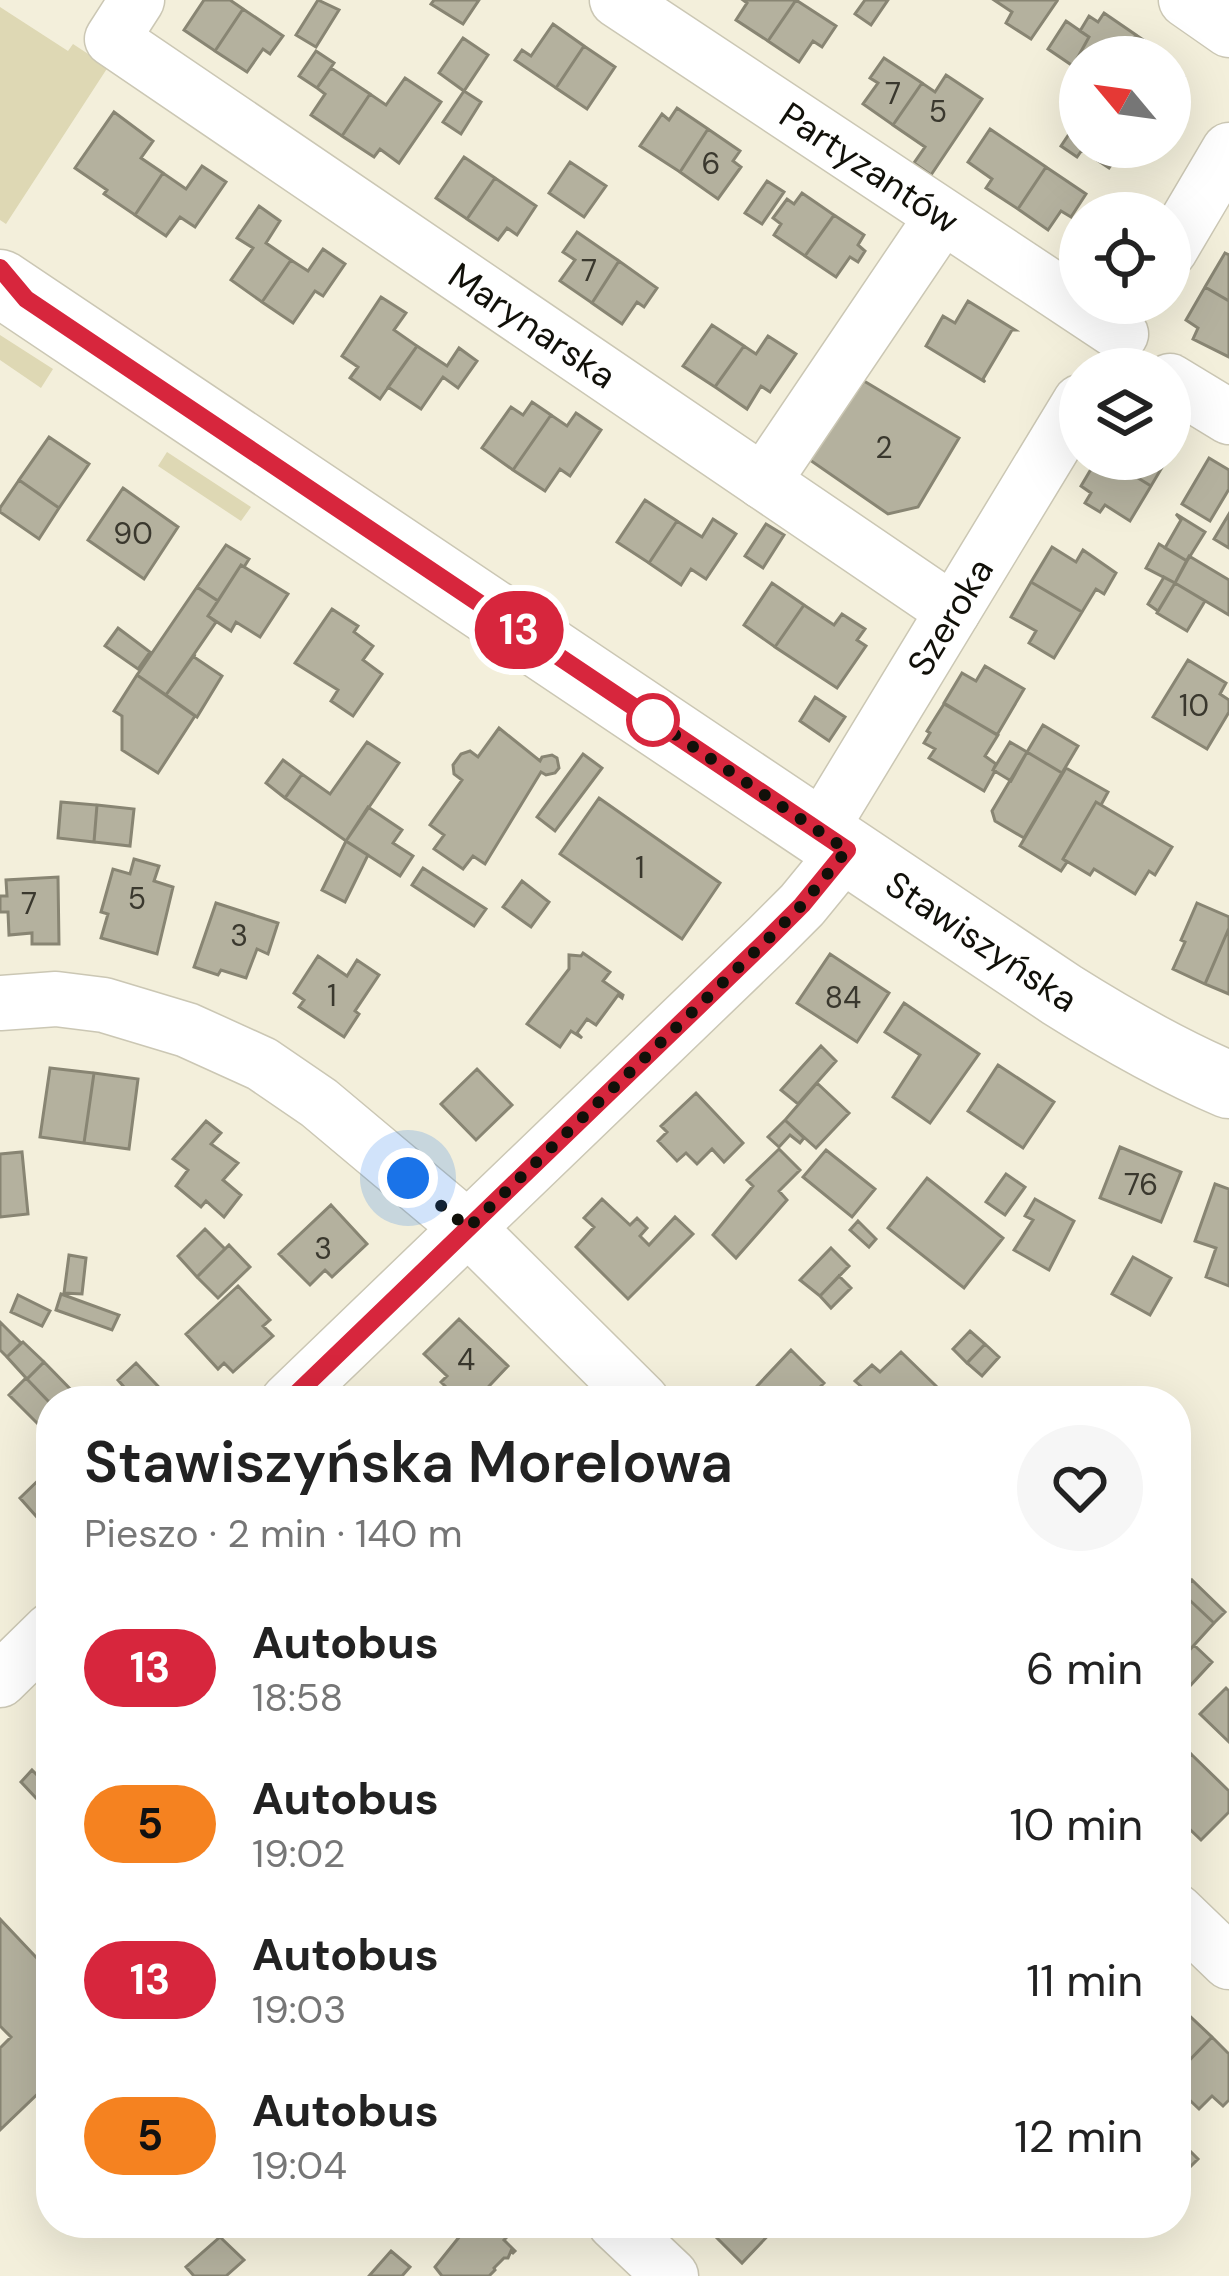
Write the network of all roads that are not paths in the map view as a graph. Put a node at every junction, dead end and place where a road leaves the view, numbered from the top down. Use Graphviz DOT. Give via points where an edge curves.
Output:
graph roads {
  1 [pos="617,0"];
  2 [pos="1186,0"];
  3 [pos="125,20"];
  4 [pos="1229,29"];
  5 [pos="1229,150"];
  6 [pos="1191,214"];
  7 [pos="942,218"];
  8 [pos="9,283"];
  9 [pos="1125,344"];
  10 [pos="1191,394"];
  11 [pos="1229,417"];
  12 [pos="1059,437"];
  13 [pos="764,482"];
  14 [pos="953,611"];
  15 [pos="833,841"];
  16 [pos="0,1003"];
  17 [pos="1229,1085"];
  18 [pos="468,1228"];
  19 [pos="304,1386"];
  20 [pos="627,1386"];
  21 [pos="1191,1925"];
  22 [pos="1229,1962"];
  23 [pos="631,2238"];
  24 [pos="670,2276"];
  1 -- 7 [label="street, Partyzantów"];
  2 -- 4 [label="street"];
  3 -- 13 [label="street, Marynarska"];
  5 -- 6 [label="street"];
  7 -- 9 [label="street, Partyzantów"];
  7 -- 13 [label="street"];
  8 -- 15 [label="main road, Stawiszyńska"];
  10 -- 11 [label="street"];
  12 -- 14 [label="street, Szeroka"];
  13 -- 14 [label="street, Marynarska"];
  14 -- 15 [label="street, Szeroka"];
  15 -- 17 [label="main road, Stawiszyńska" via="1123,1034"];
  15 -- 18 [label="street, Szeroka" via="802,905"];
  16 -- 18 [label="street" via="104,1005 262,1064"];
  18 -- 19 [label="street, Szeroka"];
  18 -- 20 [label="street"];
  21 -- 22 [label="street"];
  23 -- 24 [label="street"];
}
